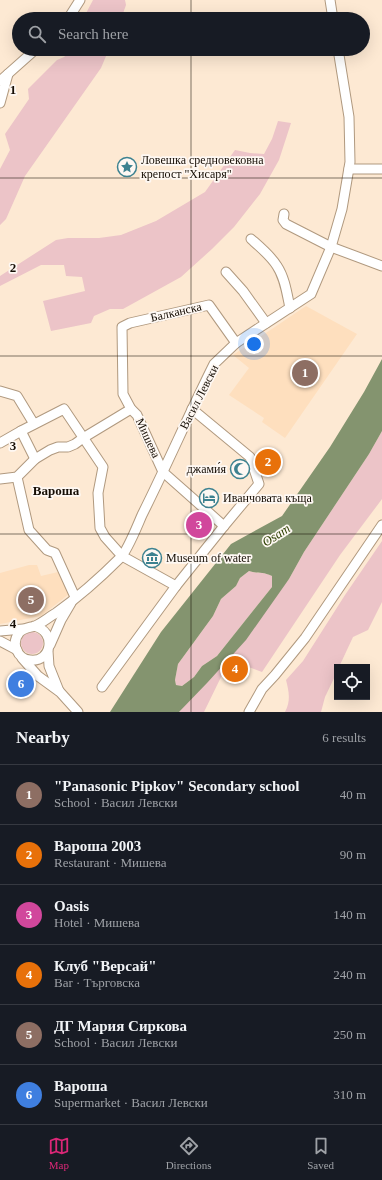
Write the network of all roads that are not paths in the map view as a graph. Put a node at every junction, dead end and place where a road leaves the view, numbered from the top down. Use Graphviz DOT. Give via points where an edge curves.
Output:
graph roads {
  1 [pos="80,0"];
  2 [pos="330,0"];
  3 [pos="72,12"];
  4 [pos="332,12"];
  5 [pos="28,56"];
  6 [pos="339,56"];
  7 [pos="8,74"];
  8 [pos="0,81"];
  9 [pos="0,103"];
  10 [pos="349,169"];
  11 [pos="382,169"];
  12 [pos="284,214"];
  13 [pos="251,239"];
  14 [pos="331,248"];
  15 [pos="382,266"];
  16 [pos="226,272"];
  17 [pos="290,308"];
  18 [pos="266,323"];
  19 [pos="122,327"];
  20 [pos="236,343"];
  21 [pos="0,391"];
  22 [pos="131,409"];
  23 [pos="192,409"];
  24 [pos="34,424"];
  25 [pos="21,431"];
  26 [pos="83,438"];
  27 [pos="0,443"];
  28 [pos="36,459"];
  29 [pos="163,472"];
  30 [pos="17,478"];
  31 [pos="0,479"];
  32 [pos="382,525"];
  33 [pos="224,526"];
  34 [pos="122,556"];
  35 [pos="176,586"];
  36 [pos="75,597"];
  37 [pos="34,626"];
  38 [pos="23,629"];
  39 [pos="0,631"];
  40 [pos="0,641"];
  41 [pos="49,649"];
  42 [pos="19,653"];
  43 [pos="102,688"];
  44 [pos="60,692"];
  45 [pos="78,712"];
  46 [pos="249,712"];
  1 -- 3 [label="street"];
  2 -- 4 [label="street"];
  5 -- 7 [label="street"];
  6 -- 10 [label="street, Васил Левски" via="349,117"];
  7 -- 8 [label="street"];
  7 -- 9 [label="street"];
  10 -- 11 [label="street"];
  10 -- 14 [label="street, Васил Левски" via="342,209"];
  12 -- 14 [label="street" via="283,220 286,224"];
  13 -- 17 [label="street" via="278,266"];
  14 -- 15 [label="street"];
  14 -- 17 [label="street, Васил Левски" via="311,294"];
  16 -- 18 [label="street" via="243,290"];
  17 -- 18 [label="street, Васил Левски"];
  18 -- 20 [label="street, Васил Левски"];
  19 -- 20 [label="street, Балканска" via="209,305"];
  19 -- 22 [label="street, Мишева" via="123,394"];
  20 -- 23 [label="street, Васил Левски" via="214,364"];
  21 -- 24 [label="street" via="17,396"];
  22 -- 26 [label="street"];
  22 -- 29 [label="street, Мишева" via="137,415"];
  23 -- 29 [label="street, Васил Левски"];
  23 -- 33 [label="street" via="250,457 259,484"];
  24 -- 25 [label="street"];
  24 -- 26 [label="street" via="64,409"];
  25 -- 27 [label="street"];
  25 -- 28 [label="street"];
  26 -- 28 [label="street" via="68,447 50,450"];
  26 -- 34 [label="street" via="103,467 98,493 100,528"];
  28 -- 30 [label="street"];
  29 -- 33 [label="street, Мишева"];
  29 -- 34 [label="street, Васил Левски"];
  30 -- 31 [label="street"];
  30 -- 36 [label="street" via="29,530 47,550 55,553"];
  32 -- 46 [label="street" via="321,616 262,689"];
  33 -- 35 [label="street"];
  34 -- 35 [label="street"];
  34 -- 36 [label="street, Васил Левски"];
  35 -- 43 [label="street"];
  36 -- 37 [label="street, Васил Левски"];
  36 -- 41 [label="street" via="61,620"];
  37 -- 38 [label="street"];
  37 -- 41 [label="street" via="44,631 50,641"];
  38 -- 39 [label="street"];
  38 -- 42 [label="street" via="15,642"];
  40 -- 42 [label="street"];
  41 -- 42 [label="street" via="36,660 30,660"];
  41 -- 44 [label="street" via="49,666"];
  42 -- 44 [label="street" via="38,676"];
  44 -- 45 [label="street"];
}
